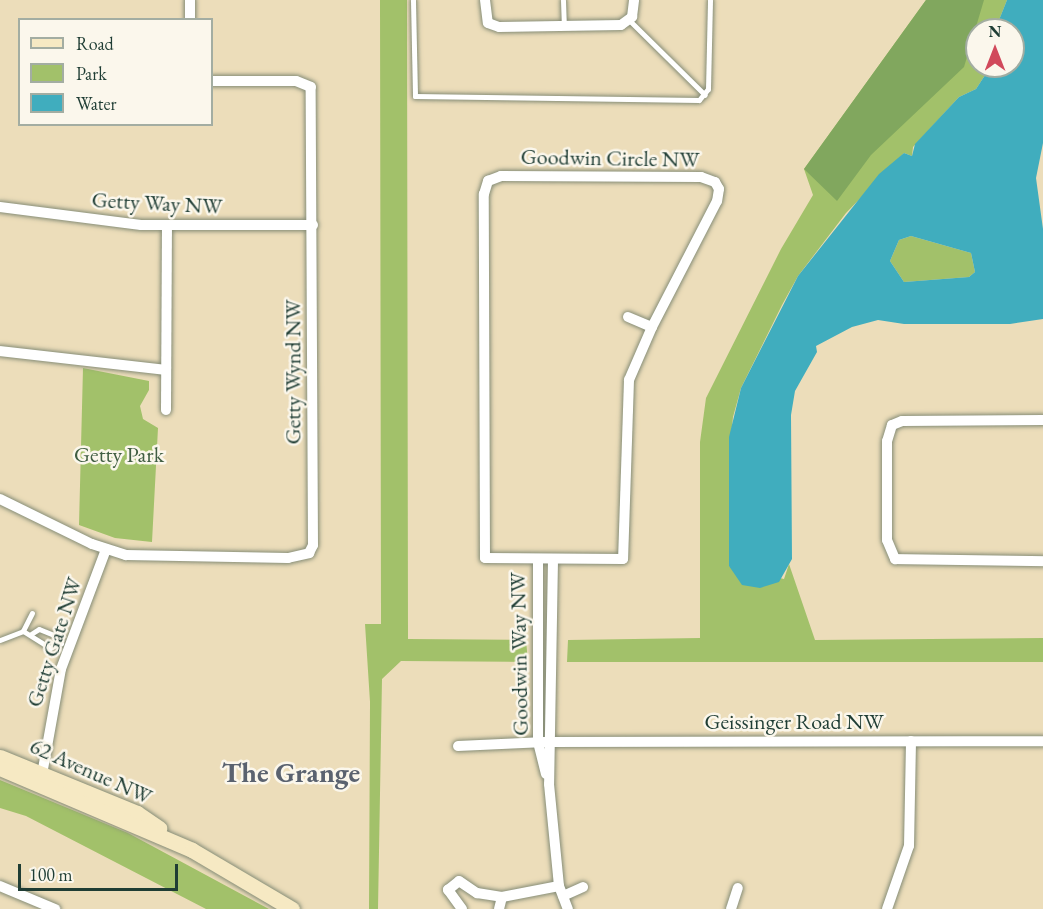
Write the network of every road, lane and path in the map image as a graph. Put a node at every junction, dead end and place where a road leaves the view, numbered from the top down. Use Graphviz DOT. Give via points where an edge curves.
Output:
graph roads {
  1 [pos="190,0"];
  2 [pos="413,0"];
  3 [pos="485,0"];
  4 [pos="563,0"];
  5 [pos="634,0"];
  6 [pos="710,0"];
  7 [pos="190,18"];
  8 [pos="630,21"];
  9 [pos="564,26"];
  10 [pos="213,81"];
  11 [pos="705,94"];
  12 [pos="0,207"];
  13 [pos="313,225"];
  14 [pos="166,226"];
  15 [pos="628,317"];
  16 [pos="652,327"];
  17 [pos="0,351"];
  18 [pos="166,370"];
  19 [pos="166,410"];
  20 [pos="1043,420"];
  21 [pos="0,499"];
  22 [pos="106,549"];
  23 [pos="538,560"];
  24 [pos="553,560"];
  25 [pos="1043,561"];
  26 [pos="32,613"];
  27 [pos="23,631"];
  28 [pos="31,634"];
  29 [pos="0,640"];
  30 [pos="64,644"];
  31 [pos="911,741"];
  32 [pos="1043,741"];
  33 [pos="545,742"];
  34 [pos="458,746"];
  35 [pos="0,757"];
  36 [pos="0,768"];
  37 [pos="41,778"];
  38 [pos="0,886"];
  39 [pos="583,887"];
  40 [pos="738,888"];
  41 [pos="561,891"];
  42 [pos="502,897"];
  43 [pos="55,909"];
  44 [pos="292,909"];
  45 [pos="462,909"];
  46 [pos="499,909"];
  47 [pos="568,909"];
  48 [pos="731,909"];
  49 [pos="887,909"];
  1 -- 7 [label="street"];
  2 -- 11 [label="lane" via="415,96 699,100"];
  3 -- 9 [label="street" via="486,18 493,26"];
  4 -- 9 [label="lane"];
  5 -- 8 [label="street"];
  6 -- 11 [label="lane"];
  8 -- 9 [label="street"];
  8 -- 11 [label="lane"];
  10 -- 13 [label="street, Getty Wynd NW" via="296,81 311,87"];
  12 -- 14 [label="street, Getty Way NW"];
  13 -- 14 [label="street, Getty Way NW"];
  13 -- 22 [label="street, Getty Wynd NW" via="313,545 309,553 288,558 161,558"];
  14 -- 18 [label="street"];
  15 -- 16 [label="street"];
  16 -- 23 [label="street, Goodwin Circle NW" via="717,201 715,182 700,177 525,176 501,176 488,182 484,194 482,548 485,558"];
  16 -- 24 [label="street, Goodwin Circle NW" via="630,380 623,559"];
  17 -- 18 [label="street"];
  18 -- 19 [label="street"];
  20 -- 25 [label="street" via="908,420 892,425 887,441 887,540 891,556 900,561"];
  21 -- 22 [label="street"];
  22 -- 30 [label="street, Getty Gate NW"];
  23 -- 24 [label="street, Goodwin Circle NW"];
  23 -- 33 [label="street, Goodwin Way NW"];
  24 -- 33 [label="street, Goodwin Way NW"];
  26 -- 27 [label="lane"];
  27 -- 28 [label="lane"];
  27 -- 29 [label="lane"];
  28 -- 30 [label="lane" via="39,629"];
  28 -- 30 [label="lane" via="33,641 50,648"];
  30 -- 37 [label="street, Getty Gate NW"];
  31 -- 32 [label="street, Geissinger Road NW"];
  31 -- 33 [label="street, Geissinger Road NW"];
  31 -- 49 [label="street" via="909,846"];
  33 -- 34 [label="street, Geissinger Road NW"];
  33 -- 41 [label="street, Goodwin Way NW"];
  35 -- 37 [label="main road, 62 Avenue NW"];
  36 -- 37 [label="main road, 62 Avenue NW"];
  37 -- 44 [label="main road, 62 Avenue NW" via="137,813"];
  38 -- 43 [label="street"];
  39 -- 41 [label="street"];
  40 -- 48 [label="street"];
  41 -- 42 [label="street"];
  41 -- 47 [label="street, Goodwin Way NW"];
  42 -- 45 [label="street" via="455,882 448,890"];
  42 -- 46 [label="street"];
}
